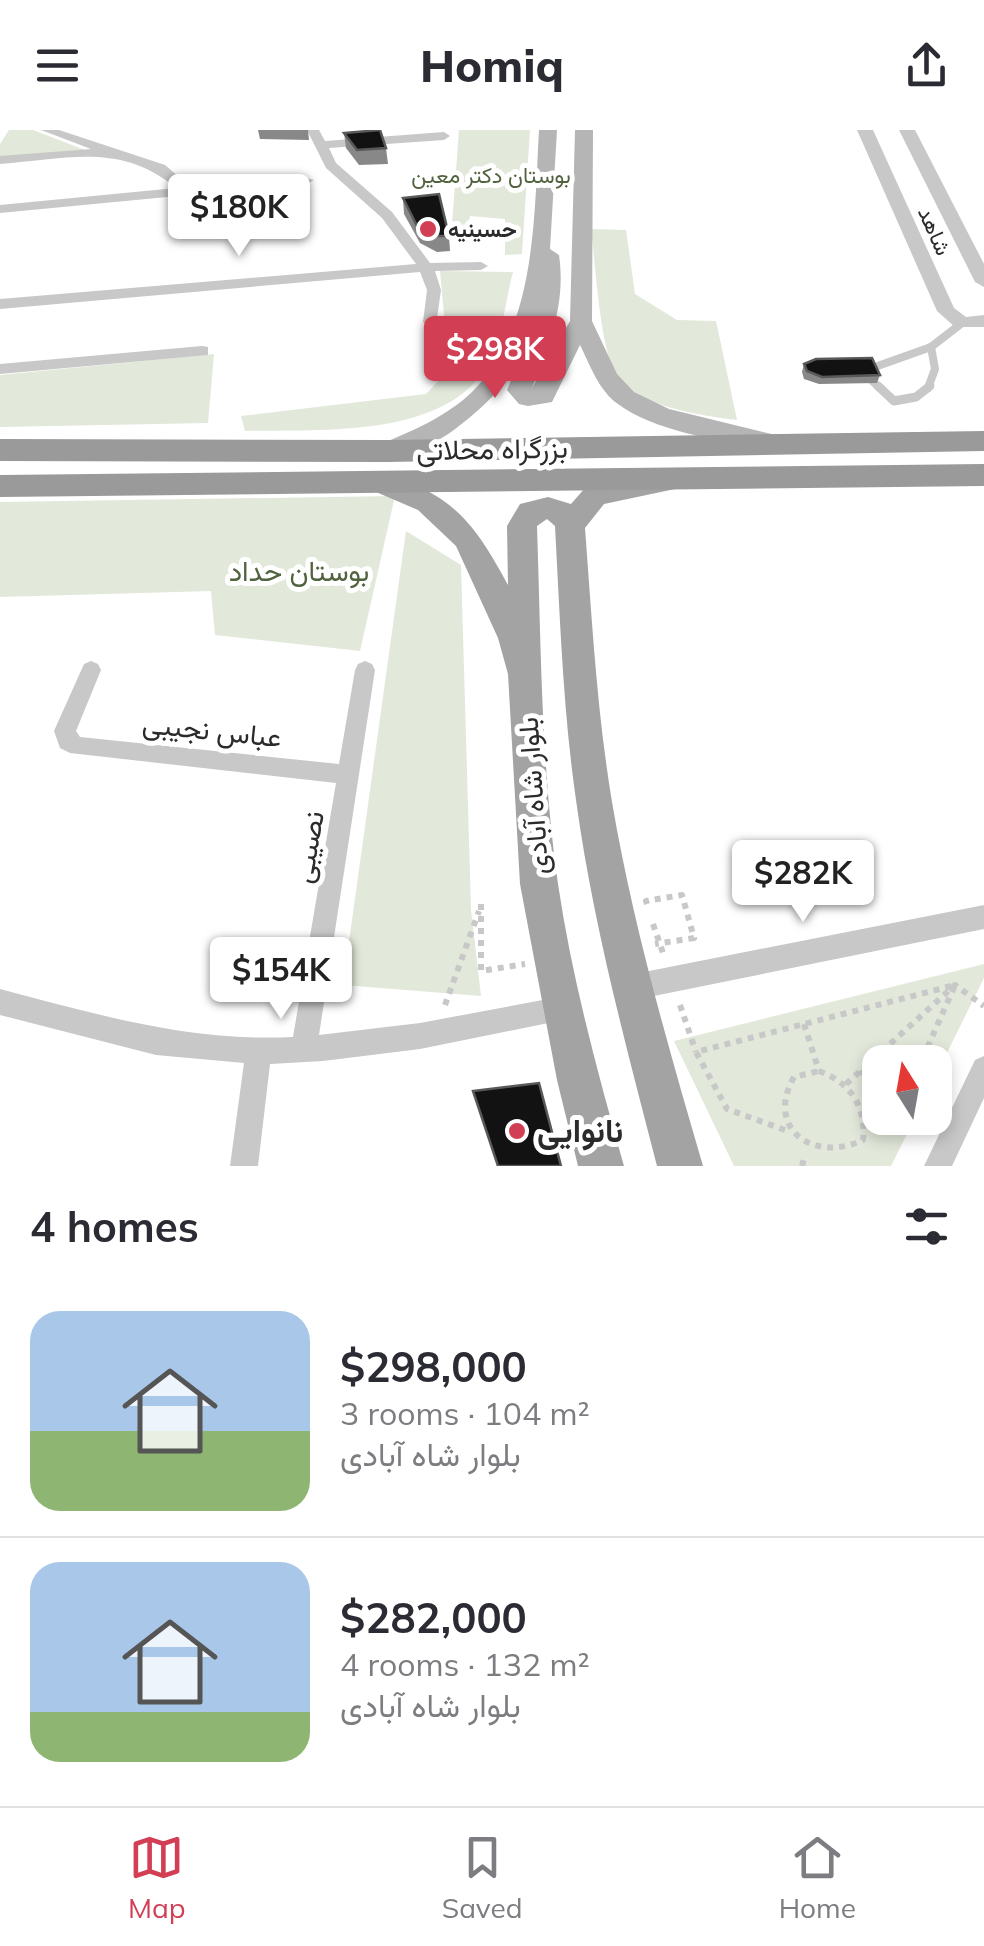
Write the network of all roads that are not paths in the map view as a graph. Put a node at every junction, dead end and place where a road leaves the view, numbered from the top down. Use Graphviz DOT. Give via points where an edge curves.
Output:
graph roads {
  1 [pos="47,130"];
  2 [pos="313,130"];
  3 [pos="548,130"];
  4 [pos="584,130"];
  5 [pos="865,130"];
  6 [pos="906,130"];
  7 [pos="444,136"];
  8 [pos="324,145"];
  9 [pos="114,152"];
  10 [pos="0,160"];
  11 [pos="307,180"];
  12 [pos="188,191"];
  13 [pos="0,209"];
  14 [pos="543,233"];
  15 [pos="481,266"];
  16 [pos="426,267"];
  17 [pos="984,282"];
  18 [pos="0,304"];
  19 [pos="984,321"];
  20 [pos="431,322"];
  21 [pos="581,322"];
  22 [pos="962,323"];
  23 [pos="931,347"];
  24 [pos="202,350"];
  25 [pos="0,370"];
  26 [pos="984,441"];
  27 [pos="783,444"];
  28 [pos="0,450"];
  29 [pos="388,451"];
  30 [pos="984,476"];
  31 [pos="688,478"];
  32 [pos="380,482"];
  33 [pos="0,486"];
  34 [pos="570,526"];
  35 [pos="91,670"];
  36 [pos="366,670"];
  37 [pos="525,674"];
  38 [pos="350,774"];
  39 [pos="984,917"];
  40 [pos="634,987"];
  41 [pos="0,1002"];
  42 [pos="564,1009"];
  43 [pos="304,1048"];
  44 [pos="258,1052"];
  45 [pos="984,1069"];
  46 [pos="244,1166"];
  47 [pos="601,1166"];
  48 [pos="680,1166"];
  49 [pos="938,1166"];
  1 -- 9 [label="street"];
  2 -- 8 [label="street"];
  3 -- 14 [label="main road"];
  4 -- 21 [label="main road"];
  5 -- 22 [label="street, شاهد" via="946,311"];
  6 -- 17 [label="street, شاهد"];
  7 -- 8 [label="street"];
  8 -- 16 [label="street" via="331,165 387,215"];
  9 -- 10 [label="street"];
  9 -- 12 [label="street" via="160,168"];
  11 -- 12 [label="street" via="252,206"];
  12 -- 13 [label="street"];
  14 -- 21 [label="main road" via="551,294 519,390 528,398 543,396"];
  14 -- 29 [label="main road" via="508,362 462,414"];
  15 -- 16 [label="street"];
  16 -- 18 [label="street"];
  16 -- 20 [label="street" via="434,290"];
  19 -- 22 [label="street"];
  21 -- 27 [label="main road" via="607,377 626,398 678,420"];
  22 -- 23 [label="lane"];
  23 -- 23 [label="lane" via="884,362 868,376 894,401 911,401 926,394 936,374"];
  24 -- 25 [label="street"];
  26 -- 27 [label="highway, بزرگراه محلاتی"];
  27 -- 29 [label="highway, بزرگراه محلاتی"];
  28 -- 29 [label="highway, بزرگراه محلاتی"];
  30 -- 31 [label="highway, بزرگراه محلاتی"];
  31 -- 32 [label="highway, بزرگراه محلاتی"];
  31 -- 34 [label="main road" via="595,495"];
  32 -- 33 [label="highway, بزرگراه محلاتی"];
  32 -- 37 [label="main road, بلوار شاه آبادی" via="428,502 466,538 506,615"];
  34 -- 37 [label="main road" via="563,513 548,508 530,512 522,526"];
  34 -- 40 [label="main road, بلوار شاه آبادی" via="586,742"];
  35 -- 38 [label="street, عباس نجیبی" via="65,732 78,746"];
  36 -- 38 [label="street, نصیبی"];
  37 -- 42 [label="main road, بلوار شاه آبادی" via="539,884"];
  38 -- 43 [label="street, نصیبی"];
  39 -- 40 [label="street"];
  40 -- 48 [label="main road, بلوار شاه آبادی"];
  41 -- 44 [label="street" via="174,1045"];
  42 -- 43 [label="street" via="434,1034"];
  42 -- 47 [label="main road, بلوار شاه آبادی"];
  43 -- 44 [label="street"];
  44 -- 46 [label="street"];
  45 -- 49 [label="street"];
}
